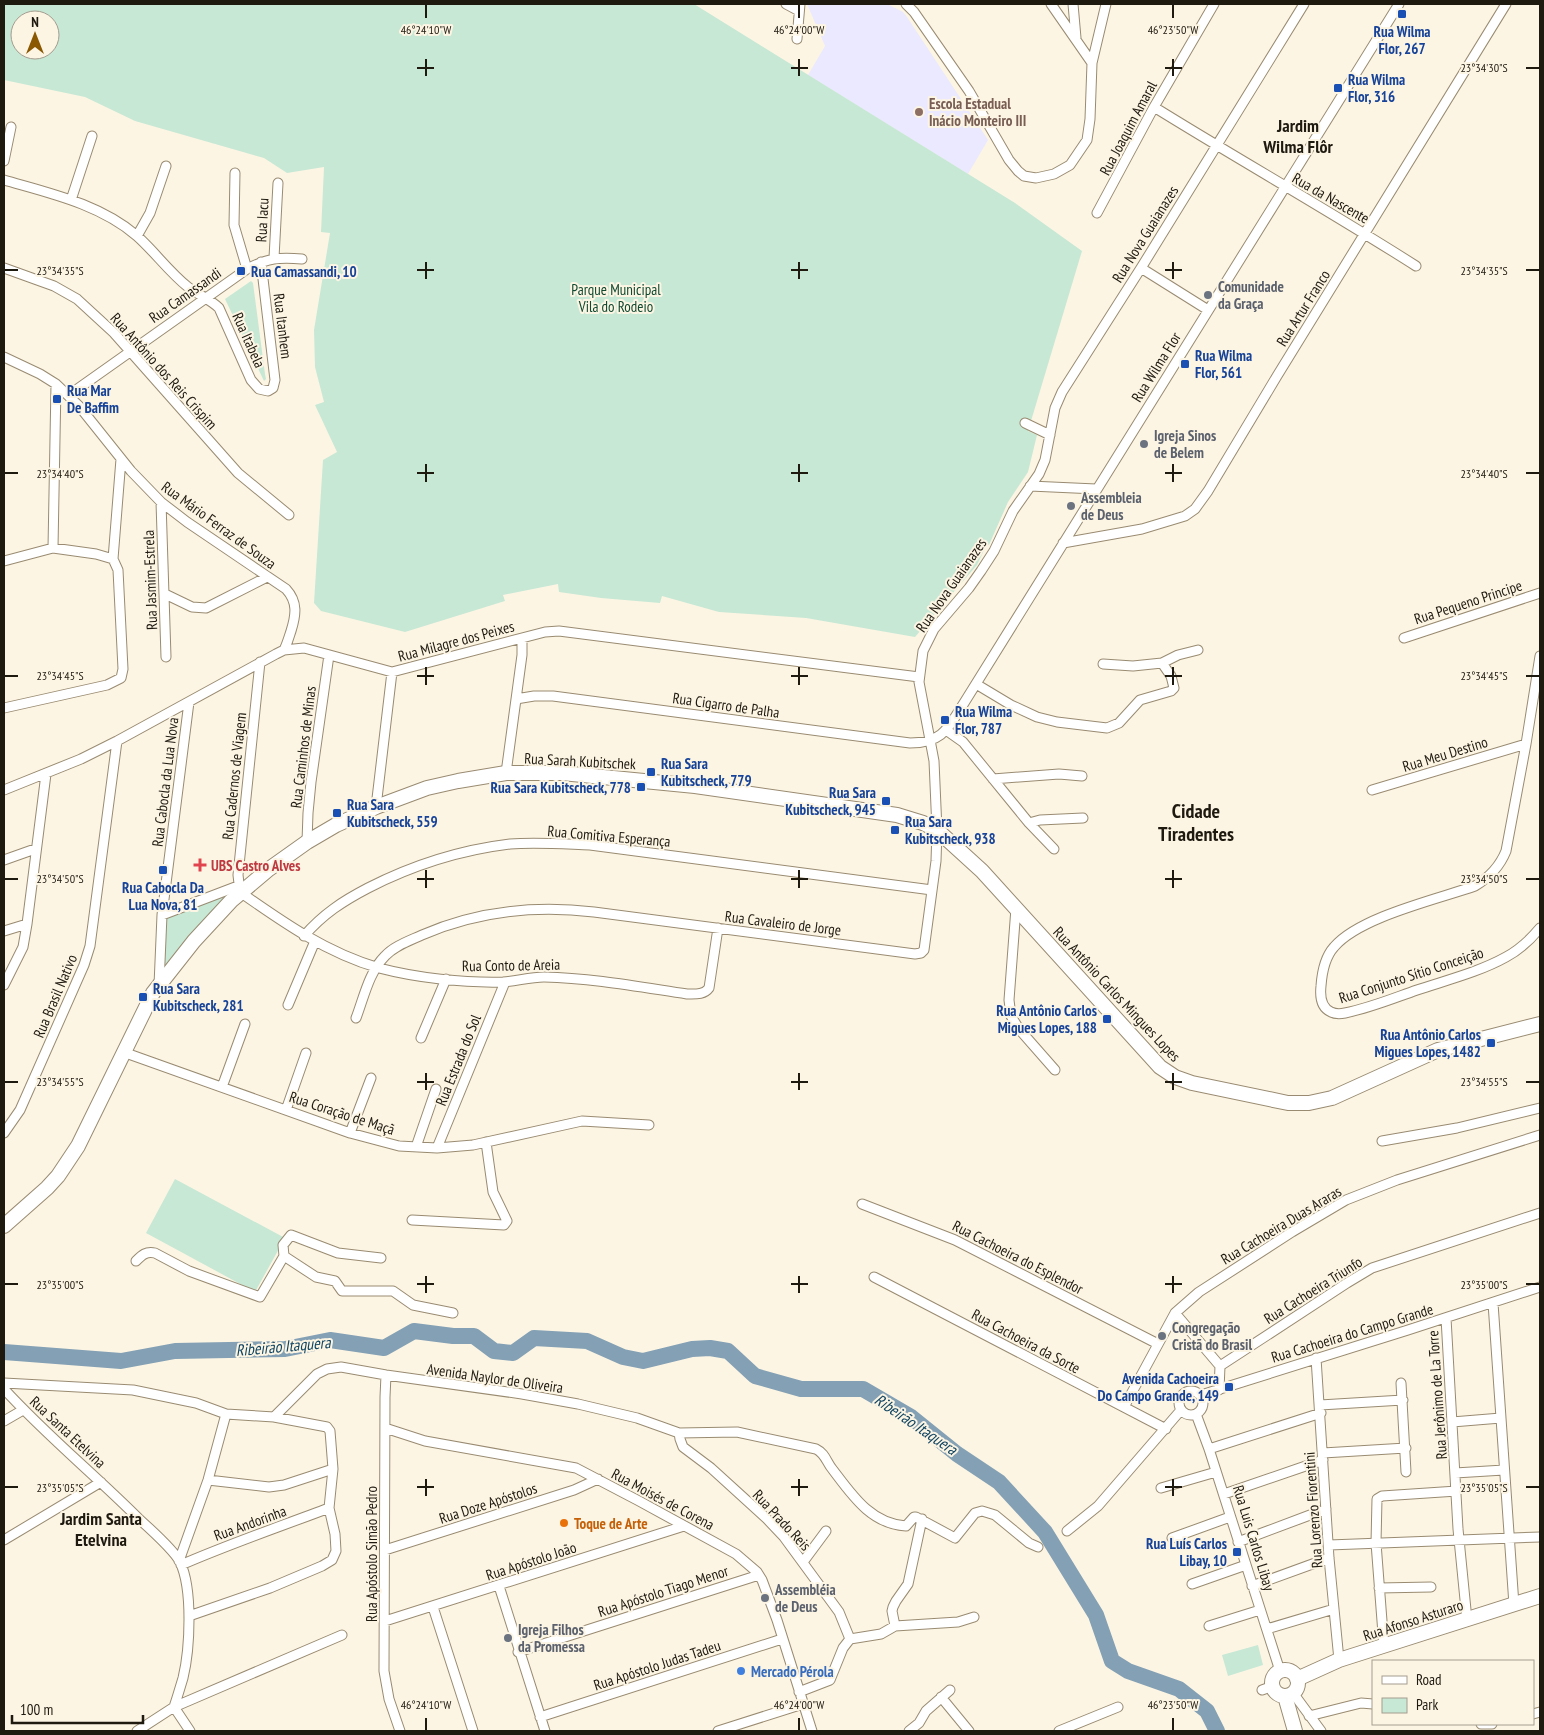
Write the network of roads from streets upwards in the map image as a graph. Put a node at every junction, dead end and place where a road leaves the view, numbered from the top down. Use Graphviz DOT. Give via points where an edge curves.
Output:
graph roads {
  1 [pos="786,4"];
  2 [pos="906,4"];
  3 [pos="1051,4"];
  4 [pos="1073,4"];
  5 [pos="1106,4"];
  6 [pos="1214,4"];
  7 [pos="1304,4"];
  8 [pos="1399,4"];
  9 [pos="1506,4"];
  10 [pos="799,8"];
  11 [pos="797,39"];
  12 [pos="1076,39"];
  13 [pos="1092,63"];
  14 [pos="1154,107"];
  15 [pos="11,127"];
  16 [pos="92,136"];
  17 [pos="1216,146"];
  18 [pos="4,160"];
  19 [pos="166,166"];
  20 [pos="235,173"];
  21 [pos="4,180"];
  22 [pos="278,183"];
  23 [pos="1286,187"];
  24 [pos="70,200"];
  25 [pos="1097,213"];
  26 [pos="1364,233"];
  27 [pos="137,236"];
  28 [pos="274,258"];
  29 [pos="302,259"];
  30 [pos="260,262"];
  31 [pos="1416,266"];
  32 [pos="4,268"];
  33 [pos="1140,268"];
  34 [pos="247,269"];
  35 [pos="206,298"];
  36 [pos="1208,310"];
  37 [pos="130,351"];
  38 [pos="4,357"];
  39 [pos="56,384"];
  40 [pos="268,392"];
  41 [pos="69,395"];
  42 [pos="1024,423"];
  43 [pos="1050,435"];
  44 [pos="121,460"];
  45 [pos="1030,486"];
  46 [pos="1096,489"];
  47 [pos="161,502"];
  48 [pos="289,515"];
  49 [pos="1063,543"];
  50 [pos="53,548"];
  51 [pos="113,559"];
  52 [pos="4,561"];
  53 [pos="267,577"];
  54 [pos="1540,593"];
  55 [pos="165,594"];
  56 [pos="522,638"];
  57 [pos="1404,638"];
  58 [pos="284,650"];
  59 [pos="1198,650"];
  60 [pos="329,655"];
  61 [pos="1540,656"];
  62 [pos="166,657"];
  63 [pos="260,662"];
  64 [pos="1162,663"];
  65 [pos="1103,664"];
  66 [pos="392,672"];
  67 [pos="919,677"];
  68 [pos="1538,677"];
  69 [pos="976,684"];
  70 [pos="516,699"];
  71 [pos="189,702"];
  72 [pos="4,708"];
  73 [pos="946,730"];
  74 [pos="116,741"];
  75 [pos="932,741"];
  76 [pos="1526,744"];
  77 [pos="506,773"];
  78 [pos="46,774"];
  79 [pos="1082,776"];
  80 [pos="993,779"];
  81 [pos="4,790"];
  82 [pos="1372,790"];
  83 [pos="376,807"];
  84 [pos="1082,818"];
  85 [pos="1029,823"];
  86 [pos="937,830"];
  87 [pos="307,842"];
  88 [pos="35,849"];
  89 [pos="1054,849"];
  90 [pos="4,860"];
  91 [pos="239,889"];
  92 [pos="932,890"];
  93 [pos="1016,908"];
  94 [pos="162,915"];
  95 [pos="27,924"];
  96 [pos="718,928"];
  97 [pos="1540,928"];
  98 [pos="4,931"];
  99 [pos="304,936"];
  100 [pos="314,941"];
  101 [pos="376,966"];
  102 [pos="446,979"];
  103 [pos="505,982"];
  104 [pos="4,985"];
  105 [pos="159,985"];
  106 [pos="288,1005"];
  107 [pos="356,1018"];
  108 [pos="245,1024"];
  109 [pos="1540,1024"];
  110 [pos="421,1038"];
  111 [pos="123,1052"];
  112 [pos="306,1053"];
  113 [pos="1055,1070"];
  114 [pos="370,1078"];
  115 [pos="222,1087"];
  116 [pos="436,1089"];
  117 [pos="1540,1108"];
  118 [pos="286,1110"];
  119 [pos="649,1124"];
  120 [pos="4,1133"];
  121 [pos="350,1133"];
  122 [pos="1540,1135"];
  123 [pos="486,1142"];
  124 [pos="1382,1142"];
  125 [pos="416,1147"];
  126 [pos="437,1148"];
  127 [pos="862,1204"];
  128 [pos="1540,1213"];
  129 [pos="412,1220"];
  130 [pos="4,1226"];
  131 [pos="284,1256"];
  132 [pos="381,1258"];
  133 [pos="136,1261"];
  134 [pos="874,1276"];
  135 [pos="1540,1287"];
  136 [pos="1540,1293"];
  137 [pos="1493,1302"];
  138 [pos="453,1313"];
  139 [pos="1175,1313"];
  140 [pos="1446,1318"];
  141 [pos="1158,1344"];
  142 [pos="1316,1358"];
  143 [pos="1220,1366"];
  144 [pos="386,1375"];
  145 [pos="4,1383"];
  146 [pos="1401,1383"];
  147 [pos="4,1389"];
  148 [pos="1219,1390"];
  149 [pos="1201,1395"];
  150 [pos="1403,1400"];
  151 [pos="1124,1407"];
  152 [pos="1320,1409"];
  153 [pos="23,1410"];
  154 [pos="1180,1410"];
  155 [pos="226,1414"];
  156 [pos="1196,1414"];
  157 [pos="274,1417"];
  158 [pos="1501,1418"];
  159 [pos="4,1421"];
  160 [pos="1452,1422"];
  161 [pos="385,1428"];
  162 [pos="1166,1429"];
  163 [pos="679,1433"];
  164 [pos="1406,1448"];
  165 [pos="1210,1449"];
  166 [pos="1323,1456"];
  167 [pos="333,1468"];
  168 [pos="1504,1470"];
  169 [pos="1216,1472"];
  170 [pos="1406,1472"];
  171 [pos="1456,1473"];
  172 [pos="598,1479"];
  173 [pos="208,1480"];
  174 [pos="102,1482"];
  175 [pos="1161,1488"];
  176 [pos="1457,1491"];
  177 [pos="1224,1494"];
  178 [pos="329,1508"];
  179 [pos="1326,1509"];
  180 [pos="922,1518"];
  181 [pos="1230,1518"];
  182 [pos="684,1526"];
  183 [pos="826,1531"];
  184 [pos="1067,1531"];
  185 [pos="1540,1537"];
  186 [pos="1172,1538"];
  187 [pos="1459,1539"];
  188 [pos="1508,1539"];
  189 [pos="4,1540"];
  190 [pos="1238,1542"];
  191 [pos="1376,1543"];
  192 [pos="1329,1545"];
  193 [pos="1038,1546"];
  194 [pos="386,1550"];
  195 [pos="1329,1558"];
  196 [pos="803,1562"];
  197 [pos="180,1563"];
  198 [pos="1246,1565"];
  199 [pos="759,1575"];
  200 [pos="1192,1584"];
  201 [pos="499,1586"];
  202 [pos="1252,1586"];
  203 [pos="1431,1586"];
  204 [pos="1379,1588"];
  205 [pos="1540,1596"];
  206 [pos="1514,1605"];
  207 [pos="433,1606"];
  208 [pos="1334,1609"];
  209 [pos="1260,1610"];
  210 [pos="189,1616"];
  211 [pos="974,1617"];
  212 [pos="1467,1620"];
  213 [pos="386,1621"];
  214 [pos="895,1626"];
  215 [pos="1209,1626"];
  216 [pos="1267,1630"];
  217 [pos="342,1635"];
  218 [pos="782,1638"];
  219 [pos="850,1639"];
  220 [pos="1384,1647"];
  221 [pos="518,1652"];
  222 [pos="1339,1660"];
  223 [pos="1280,1671"];
  224 [pos="1297,1679"];
  225 [pos="950,1690"];
  226 [pos="799,1692"];
  227 [pos="1289,1694"];
  228 [pos="941,1697"];
  229 [pos="803,1704"];
  230 [pos="1372,1704"];
  231 [pos="174,1707"];
  232 [pos="1118,1707"];
  233 [pos="1309,1716"];
  234 [pos="540,1717"];
  235 [pos="137,1731"];
  236 [pos="190,1731"];
  237 [pos="400,1731"];
  238 [pos="473,1731"];
  239 [pos="545,1731"];
  240 [pos="718,1731"];
  241 [pos="812,1731"];
  242 [pos="909,1731"];
  243 [pos="969,1731"];
  244 [pos="1059,1731"];
  245 [pos="1295,1731"];
  246 [pos="1321,1731"];
  1 -- 10 [label="street"];
  2 -- 13 [label="street" via="969,92 1009,160 1024,176 1036,178 1054,174 1070,165 1081,151 1089,131"];
  3 -- 12 [label="street"];
  4 -- 12 [label="street"];
  5 -- 13 [label="street"];
  6 -- 14 [label="street, Rua Joaquim Amaral"];
  7 -- 17 [label="street, Rua Nova Guaianazes"];
  8 -- 23 [label="street, Rua Wilma Flor"];
  9 -- 26 [label="street, Rua Artur Franco"];
  10 -- 11 [label="street"];
  12 -- 13 [label="street"];
  14 -- 17 [label="street, Rua da Nascente"];
  14 -- 25 [label="street, Rua Joaquim Amaral"];
  15 -- 18 [label="street"];
  16 -- 24 [label="street"];
  17 -- 23 [label="street, Rua da Nascente"];
  17 -- 33 [label="street, Rua Nova Guaianazes"];
  19 -- 27 [label="street" via="150,212"];
  20 -- 34 [label="street" via="234,225"];
  21 -- 24 [label="street, Rua Itabela"];
  22 -- 28 [label="street, Rua Iacu"];
  23 -- 26 [label="street, Rua da Nascente"];
  23 -- 36 [label="street, Rua Wilma Flor"];
  24 -- 27 [label="street, Rua Itabela" via="112,218"];
  26 -- 31 [label="street, Rua da Nascente"];
  26 -- 49 [label="street, Rua Artur Franco" via="1195,509 1185,516 1142,529"];
  27 -- 35 [label="street, Rua Itabela" via="187,286"];
  28 -- 29 [label="street, Rua Camassandi"];
  28 -- 30 [label="street, Rua Camassandi"];
  30 -- 34 [label="street, Rua Camassandi"];
  30 -- 40 [label="street, Rua Itanhem" via="275,380"];
  32 -- 37 [label="street, Rua Antônio dos Reis Crispim" via="54,286 77,299"];
  33 -- 36 [label="street"];
  33 -- 43 [label="street, Rua Nova Guaianazes" via="1062,392"];
  34 -- 35 [label="street, Rua Camassandi"];
  35 -- 37 [label="street, Rua Camassandi"];
  35 -- 40 [label="street, Rua Itabela" via="219,308 224,317 251,380 259,389"];
  36 -- 46 [label="street, Rua Wilma Flor"];
  37 -- 41 [label="street, Rua Camassandi"];
  37 -- 48 [label="street, Rua Antônio dos Reis Crispim" via="238,473"];
  38 -- 39 [label="street, Rua Mário Ferraz de Souza"];
  39 -- 41 [label="street, Rua Mário Ferraz de Souza"];
  39 -- 50 [label="street"];
  41 -- 44 [label="street, Rua Mário Ferraz de Souza"];
  42 -- 43 [label="street"];
  43 -- 45 [label="street, Rua Nova Guaianazes" via="1042,466"];
  44 -- 47 [label="street, Rua Mário Ferraz de Souza"];
  44 -- 51 [label="street"];
  45 -- 46 [label="street"];
  45 -- 67 [label="street, Rua Nova Guaianazes" via="1012,511 981,571 934,629 923,651"];
  46 -- 49 [label="street, Rua Wilma Flor"];
  47 -- 53 [label="street, Rua Mário Ferraz de Souza"];
  47 -- 55 [label="street, Rua Jasmim-Estrela"];
  49 -- 69 [label="street, Rua Wilma Flor"];
  50 -- 51 [label="street"];
  50 -- 52 [label="street"];
  51 -- 72 [label="street" via="118,570 121,678 107,685"];
  53 -- 55 [label="street" via="206,608 192,607"];
  53 -- 58 [label="street, Rua Mário Ferraz de Souza" via="286,589 295,605 294,620"];
  54 -- 57 [label="street, Rua Pequeno Principe"];
  55 -- 62 [label="street, Rua Jasmim-Estrela"];
  56 -- 66 [label="street, Rua Milagre dos Peixes"];
  56 -- 67 [label="street, Rua Milagre dos Peixes" via="566,631"];
  56 -- 70 [label="street"];
  58 -- 60 [label="street, Rua Milagre dos Peixes" via="304,648"];
  58 -- 63 [label="street, Rua Milagre dos Peixes"];
  59 -- 64 [label="street"];
  60 -- 66 [label="street, Rua Milagre dos Peixes"];
  60 -- 87 [label="street, Rua Caminhos de Minas" via="311,782"];
  61 -- 68 [label="street, Rua Conjunto Sítio Conceição"];
  63 -- 71 [label="street, Rua Milagre dos Peixes"];
  63 -- 91 [label="street, Rua Cadernos de Viagem"];
  64 -- 65 [label="street" via="1133,666"];
  64 -- 69 [label="street" via="1171,676 1173,690 1140,700 1119,723 1107,728 1037,717"];
  66 -- 83 [label="street"];
  67 -- 75 [label="street, Rua Cavaleiro de Jorge"];
  68 -- 76 [label="street, Rua Conjunto Sítio Conceição"];
  69 -- 73 [label="street, Rua Wilma Flor"];
  70 -- 75 [label="street, Rua Cigarro de Palha" via="553,696 910,743"];
  70 -- 77 [label="street"];
  71 -- 74 [label="street, Rua Milagre dos Peixes"];
  71 -- 94 [label="street, Rua Cabocla da Lua Nova"];
  73 -- 75 [label="street, Rua Wilma Flor"];
  73 -- 80 [label="street" via="963,742"];
  74 -- 78 [label="street, Rua Milagre dos Peixes"];
  74 -- 120 [label="street, Rua Brasil Nativo" via="90,946 20,1110"];
  75 -- 86 [label="street, Rua Cavaleiro de Jorge"];
  76 -- 82 [label="street, Rua Meu Destino"];
  76 -- 97 [label="street, Rua Conjunto Sítio Conceição" via="1506,850 1496,868 1475,886 1388,915 1342,939 1332,948 1325,964 1321,1001 1324,1008 1338,1014 1415,991 1504,958 1529,942"];
  77 -- 83 [label="street, Rua Sarah Kubitschek" via="427,788"];
  77 -- 86 [label="street, Rua Sarah Kubitschek" via="562,773 695,786 896,815"];
  78 -- 81 [label="street, Rua Milagre dos Peixes"];
  78 -- 88 [label="street"];
  79 -- 80 [label="street" via="1059,774"];
  80 -- 85 [label="street"];
  83 -- 87 [label="street, Rua Sarah Kubitschek"];
  84 -- 85 [label="street"];
  85 -- 89 [label="street"];
  86 -- 92 [label="street, Rua Cavaleiro de Jorge"];
  86 -- 93 [label="street, Rua Antônio Carlos Mingues Lopes"];
  87 -- 91 [label="street, Rua Sarah Kubitschek"];
  88 -- 90 [label="street"];
  88 -- 95 [label="street"];
  91 -- 94 [label="street"];
  91 -- 99 [label="street, Rua Conto de Areia"];
  91 -- 105 [label="street, Rua Sarah Kubitschek"];
  92 -- 96 [label="street, Rua Cavaleiro de Jorge" via="926,944 921,953"];
  92 -- 99 [label="street, Rua Comitiva Esperança" via="590,845 510,844 451,854 389,877 317,920"];
  93 -- 109 [label="street, Rua Antônio Carlos Mingues Lopes" via="1160,1067 1175,1078 1216,1089 1288,1103 1309,1103 1332,1098 1438,1050"];
  93 -- 113 [label="street" via="1009,1000 1011,1016"];
  94 -- 105 [label="street, Rua Cabocla da Lua Nova"];
  95 -- 98 [label="street"];
  95 -- 104 [label="street" via="23,947"];
  96 -- 101 [label="street, Rua Cavaleiro de Jorge" via="574,909 522,909 488,914 425,934 395,948"];
  96 -- 103 [label="street, Rua Conto de Areia" via="709,988 700,994 568,978 542,977"];
  99 -- 100 [label="street, Rua Conto de Areia"];
  100 -- 101 [label="street, Rua Conto de Areia" via="349,958"];
  100 -- 106 [label="street"];
  101 -- 102 [label="street, Rua Conto de Areia"];
  101 -- 107 [label="street"];
  102 -- 103 [label="street, Rua Conto de Areia"];
  102 -- 110 [label="street"];
  103 -- 126 [label="street, Rua Estrada do Sol"];
  105 -- 111 [label="street, Rua Sarah Kubitschek"];
  108 -- 115 [label="street"];
  111 -- 115 [label="street, Rua Coração de Maçã"];
  111 -- 130 [label="street, Rua Sarah Kubitschek" via="78,1146 58,1176"];
  112 -- 118 [label="street"];
  114 -- 121 [label="street"];
  115 -- 118 [label="street, Rua Coração de Maçã"];
  116 -- 125 [label="street"];
  117 -- 124 [label="street"];
  118 -- 121 [label="street, Rua Coração de Maçã"];
  119 -- 123 [label="street, Rua Coração de Maçã" via="582,1121"];
  121 -- 125 [label="street, Rua Coração de Maçã" via="382,1143"];
  122 -- 139 [label="street, Rua Cachoeira Duas Araras" via="1396,1180 1346,1200 1199,1292"];
  123 -- 126 [label="street, Rua Coração de Maçã"];
  123 -- 129 [label="street" via="493,1192 507,1221 504,1225"];
  125 -- 126 [label="street, Rua Coração de Maçã"];
  127 -- 141 [label="street, Rua Cachoeira do Esplendor" via="955,1240"];
  128 -- 143 [label="street, Rua Cachoeira Triunfo" via="1372,1268"];
  131 -- 132 [label="street" via="283,1245 291,1235 338,1253"];
  131 -- 133 [label="street" via="260,1297 189,1271 155,1253 143,1254"];
  131 -- 138 [label="street" via="316,1277 335,1281 342,1291 393,1291 413,1305"];
  134 -- 151 [label="street, Rua Cachoeira da Sorte"];
  135 -- 136 [label="street"];
  135 -- 137 [label="street, Rua Cachoeira do Campo Grande"];
  137 -- 140 [label="street, Rua Cachoeira do Campo Grande"];
  137 -- 158 [label="street"];
  139 -- 141 [label="street, Rua Cachoeira Duas Araras"];
  139 -- 143 [label="street"];
  140 -- 142 [label="street, Rua Cachoeira do Campo Grande"];
  140 -- 160 [label="street, Rua Jerônimo de La Torre"];
  141 -- 151 [label="street, Rua Cachoeira Duas Araras"];
  142 -- 148 [label="street, Rua Cachoeira do Campo Grande"];
  142 -- 152 [label="street, Rua Lorenzo Fiorentini"];
  143 -- 148 [label="street"];
  144 -- 157 [label="street, Avenida Naylor de Oliveira" via="342,1367 327,1369 317,1374"];
  144 -- 161 [label="street, Rua Apóstolo Simão Pedro"];
  144 -- 163 [label="street, Avenida Naylor de Oliveira" via="578,1404 637,1418"];
  145 -- 155 [label="street" via="133,1390 196,1403"];
  146 -- 150 [label="street"];
  147 -- 153 [label="street, Rua Santa Etelvina"];
  148 -- 149 [label="street, Rua Cachoeira do Campo Grande"];
  149 -- 154 [label="street" via="1185,1391 1178,1400"];
  149 -- 156 [label="street" via="1203,1406"];
  150 -- 152 [label="street"];
  150 -- 164 [label="street"];
  151 -- 162 [label="street, Rua Cachoeira da Sorte"];
  152 -- 165 [label="street"];
  152 -- 166 [label="street, Rua Lorenzo Fiorentini"];
  153 -- 159 [label="street"];
  153 -- 174 [label="street, Rua Santa Etelvina"];
  154 -- 156 [label="street"];
  154 -- 162 [label="street"];
  155 -- 157 [label="street"];
  155 -- 173 [label="street"];
  156 -- 165 [label="street, Rua Luis Carlos Libay"];
  157 -- 167 [label="street" via="327,1427"];
  158 -- 160 [label="street"];
  158 -- 168 [label="street"];
  160 -- 171 [label="street, Rua Jerônimo de La Torre"];
  161 -- 172 [label="street, Rua Moisés de Corena" via="425,1441 560,1464"];
  161 -- 194 [label="street, Rua Apóstolo Simão Pedro"];
  162 -- 184 [label="street" via="1098,1506"];
  163 -- 180 [label="street, Avenida Naylor de Oliveira" via="737,1432 816,1449 825,1454 831,1468 871,1514 900,1526 909,1524 914,1517"];
  163 -- 196 [label="street, Rua Prado Reis" via="683,1446 767,1519"];
  164 -- 166 [label="street"];
  164 -- 170 [label="street"];
  165 -- 169 [label="street, Rua Luis Carlos Libay"];
  166 -- 177 [label="street"];
  166 -- 179 [label="street, Rua Lorenzo Fiorentini"];
  167 -- 173 [label="street" via="284,1485"];
  167 -- 178 [label="street"];
  168 -- 171 [label="street"];
  168 -- 188 [label="street"];
  169 -- 175 [label="street"];
  169 -- 177 [label="street, Rua Luis Carlos Libay"];
  171 -- 176 [label="street, Rua Jerônimo de La Torre"];
  172 -- 182 [label="street, Rua Moisés de Corena"];
  172 -- 194 [label="street, Rua Doze Apóstolos" via="574,1490"];
  173 -- 197 [label="street"];
  174 -- 189 [label="street"];
  174 -- 197 [label="street, Rua Santa Etelvina"];
  176 -- 187 [label="street, Rua Jerônimo de La Torre"];
  176 -- 191 [label="street" via="1377,1499"];
  177 -- 181 [label="street, Rua Luis Carlos Libay"];
  178 -- 197 [label="street, Rua Andorinha"];
  178 -- 210 [label="street" via="336,1551 332,1560 270,1588"];
  179 -- 190 [label="street"];
  179 -- 192 [label="street, Rua Lorenzo Fiorentini"];
  180 -- 193 [label="street" via="955,1538 975,1513 982,1511 995,1515 1029,1543"];
  180 -- 214 [label="street" via="908,1584 893,1606"];
  181 -- 186 [label="street"];
  181 -- 190 [label="street, Rua Luis Carlos Libay"];
  182 -- 199 [label="street, Rua Moisés de Corena" via="736,1554"];
  182 -- 201 [label="street, Rua Apóstolo João"];
  183 -- 196 [label="street"];
  185 -- 188 [label="street"];
  187 -- 188 [label="street"];
  187 -- 191 [label="street"];
  187 -- 212 [label="street, Rua Jerônimo de La Torre"];
  188 -- 206 [label="street"];
  190 -- 198 [label="street, Rua Luis Carlos Libay"];
  191 -- 192 [label="street"];
  191 -- 204 [label="street"];
  192 -- 195 [label="street, Rua Lorenzo Fiorentini"];
  194 -- 213 [label="street, Rua Apóstolo Simão Pedro"];
  195 -- 202 [label="street"];
  195 -- 208 [label="street, Rua Lorenzo Fiorentini"];
  196 -- 219 [label="street, Rua Prado Reis" via="839,1612"];
  197 -- 210 [label="street, Rua Santa Etelvina" via="187,1588"];
  198 -- 200 [label="street"];
  198 -- 202 [label="street, Rua Luis Carlos Libay"];
  199 -- 218 [label="street, Rua Moisés de Corena"];
  199 -- 221 [label="street, Rua Apóstolo Tiago Menor"];
  201 -- 207 [label="street, Rua Apóstolo João"];
  201 -- 221 [label="street"];
  202 -- 209 [label="street, Rua Luis Carlos Libay"];
  203 -- 204 [label="street"];
  204 -- 220 [label="street"];
  205 -- 206 [label="street, Rua Afonso Asturaro"];
  206 -- 212 [label="street, Rua Afonso Asturaro"];
  207 -- 213 [label="street, Rua Apóstolo João"];
  207 -- 238 [label="street"];
  208 -- 216 [label="street"];
  208 -- 222 [label="street, Rua Lorenzo Fiorentini"];
  209 -- 215 [label="street"];
  209 -- 216 [label="street, Rua Luis Carlos Libay"];
  210 -- 231 [label="street, Rua Santa Etelvina" via="183,1677"];
  211 -- 214 [label="street" via="958,1622"];
  212 -- 220 [label="street, Rua Afonso Asturaro"];
  213 -- 237 [label="street, Rua Apóstolo Simão Pedro" via="384,1671"];
  214 -- 219 [label="street" via="881,1634"];
  216 -- 223 [label="street, Rua Luis Carlos Libay"];
  217 -- 231 [label="street"];
  218 -- 226 [label="street, Rua Moisés de Corena"];
  218 -- 234 [label="street, Rua Apóstolo Judas Tadeu"];
  219 -- 226 [label="street" via="830,1680"];
  220 -- 222 [label="street, Rua Afonso Asturaro"];
  221 -- 234 [label="street"];
  222 -- 224 [label="street, Rua Afonso Asturaro"];
  223 -- 224 [label="street" via="1288,1671"];
  223 -- 227 [label="street" via="1267,1688"];
  224 -- 227 [label="street" via="1297,1687"];
  225 -- 228 [label="street"];
  226 -- 229 [label="street, Rua Moisés de Corena"];
  227 -- 233 [label="street"];
  227 -- 245 [label="street"];
  228 -- 242 [label="street"];
  228 -- 243 [label="street"];
  229 -- 240 [label="street"];
  229 -- 241 [label="street, Rua Moisés de Corena"];
  230 -- 233 [label="street" via="1361,1702"];
  231 -- 235 [label="street"];
  231 -- 236 [label="street"];
  232 -- 244 [label="street"];
  233 -- 246 [label="street"];
  234 -- 239 [label="street"];
}
